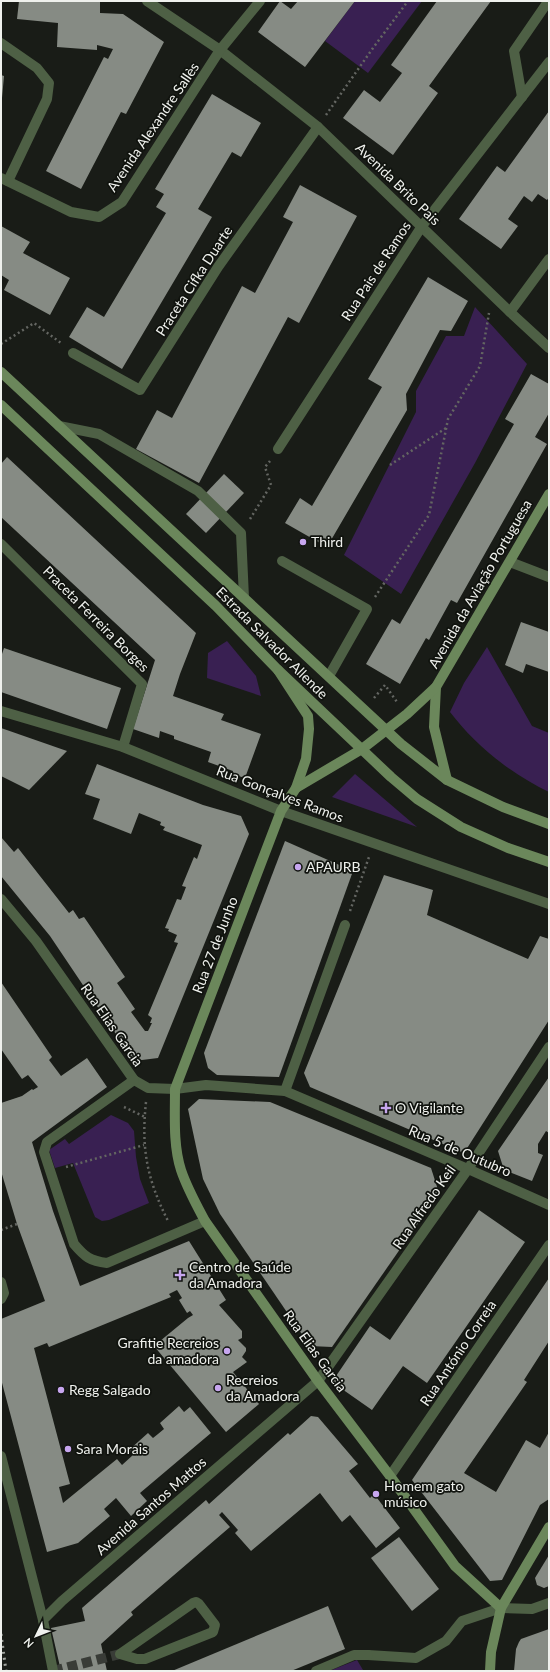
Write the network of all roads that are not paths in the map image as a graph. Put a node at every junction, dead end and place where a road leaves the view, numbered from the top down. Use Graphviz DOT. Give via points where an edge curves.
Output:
graph roads {
  1 [pos="147,1"];
  2 [pos="260,1"];
  3 [pos="549,5"];
  4 [pos="1,43"];
  5 [pos="220,50"];
  6 [pos="549,62"];
  7 [pos="522,97"];
  8 [pos="318,127"];
  9 [pos="4,180"];
  10 [pos="422,226"];
  11 [pos="549,259"];
  12 [pos="510,312"];
  13 [pos="549,348"];
  14 [pos="73,353"];
  15 [pos="1,372"];
  16 [pos="1,405"];
  17 [pos="58,426"];
  18 [pos="278,449"];
  19 [pos="549,494"];
  20 [pos="1,544"];
  21 [pos="282,561"];
  22 [pos="510,562"];
  23 [pos="549,577"];
  24 [pos="244,598"];
  25 [pos="278,670"];
  26 [pos="328,676"];
  27 [pos="436,687"];
  28 [pos="1,711"];
  29 [pos="386,730"];
  30 [pos="123,747"];
  31 [pos="362,749"];
  32 [pos="447,780"];
  33 [pos="296,788"];
  34 [pos="281,811"];
  35 [pos="547,822"];
  36 [pos="549,862"];
  37 [pos="1,899"];
  38 [pos="549,904"];
  39 [pos="345,925"];
  40 [pos="549,1047"];
  41 [pos="134,1080"];
  42 [pos="175,1089"];
  43 [pos="285,1091"];
  44 [pos="468,1169"];
  45 [pos="549,1205"];
  46 [pos="205,1221"];
  47 [pos="549,1245"];
  48 [pos="1,1282"];
  49 [pos="1,1299"];
  50 [pos="318,1381"];
  51 [pos="1,1456"];
  52 [pos="390,1476"];
  53 [pos="549,1527"];
  54 [pos="549,1603"];
  55 [pos="502,1608"];
  56 [pos="43,1620"];
  57 [pos="120,1654"];
  58 [pos="53,1671"];
  59 [pos="316,1671"];
  60 [pos="490,1671"];
  1 -- 5 [label="street, Avenida Brito Pais"];
  2 -- 5 [label="street, Avenida Alexandre Sallès"];
  3 -- 7 [label="street" via="547,3 514,51"];
  4 -- 9 [label="street" via="37,68 48,83 47,99"];
  5 -- 8 [label="street, Avenida Brito Pais"];
  5 -- 9 [label="street, Avenida Alexandre Sallès" via="122,202 99,217 71,212"];
  6 -- 7 [label="street, Rua Pais de Ramos"];
  7 -- 10 [label="street, Rua Pais de Ramos"];
  8 -- 10 [label="street, Avenida Brito Pais"];
  8 -- 14 [label="street, Praceta Cifka Duarte" via="218,267 140,390"];
  10 -- 12 [label="street, Avenida Brito Pais"];
  10 -- 18 [label="street, Rua Pais de Ramos"];
  11 -- 12 [label="street"];
  12 -- 13 [label="street, Avenida Brito Pais"];
  15 -- 17 [label="street, Estrada Salvador Allende"];
  16 -- 25 [label="street, Estrada Salvador Allende" via="216,606"];
  17 -- 24 [label="street, Estrada Salvador Allende"];
  17 -- 24 [label="street" via="99,434 198,491 241,534"];
  19 -- 22 [label="street, Avenida da Aviação Portuguesa"];
  20 -- 30 [label="street, Praceta Ferreira Borges" via="142,684"];
  21 -- 26 [label="street" via="367,610"];
  22 -- 23 [label="street"];
  22 -- 27 [label="street, Avenida da Aviação Portuguesa"];
  24 -- 26 [label="street, Estrada Salvador Allende"];
  25 -- 31 [label="street, Estrada Salvador Allende"];
  25 -- 33 [label="street" via="308,716 306,759"];
  26 -- 29 [label="street, Estrada Salvador Allende"];
  27 -- 29 [label="street, Avenida da Aviação Portuguesa"];
  27 -- 32 [label="street, Avenida da Aviação Portuguesa" via="434,727"];
  28 -- 30 [label="street, Rua Gonçalves Ramos"];
  29 -- 31 [label="street, Avenida da Aviação Portuguesa"];
  29 -- 32 [label="street, Estrada Salvador Allende"];
  30 -- 34 [label="street, Rua Gonçalves Ramos"];
  31 -- 33 [label="street, Avenida da Aviação Portuguesa"];
  31 -- 36 [label="street, Estrada Salvador Allende" via="417,799 461,827 508,848"];
  32 -- 35 [label="street, Estrada Salvador Allende" via="503,807"];
  33 -- 34 [label="street, Rua 27 de Junho"];
  34 -- 38 [label="street, Rua Gonçalves Ramos"];
  34 -- 42 [label="street, Rua 27 de Junho"];
  37 -- 41 [label="street, Rua Elias Garcia" via="36,941"];
  39 -- 43 [label="street"];
  40 -- 44 [label="street, Rua Alfredo Keil"];
  41 -- 42 [label="street, Rua Elias Garcia" via="148,1088"];
  41 -- 46 [label="street" via="47,1142 44,1152 74,1244 84,1255 95,1261 107,1263"];
  42 -- 43 [label="street, Rua 5 de Outubro" via="206,1085"];
  42 -- 46 [label="street, Rua Elias Garcia" via="176,1136 181,1169"];
  43 -- 44 [label="street, Rua 5 de Outubro"];
  44 -- 45 [label="street, Rua 5 de Outubro"];
  44 -- 50 [label="street, Rua Alfredo Keil"];
  46 -- 50 [label="street, Rua Elias Garcia"];
  47 -- 52 [label="street, Rua António Correia"];
  48 -- 49 [label="street" via="4,1293"];
  50 -- 52 [label="street, Rua Elias Garcia"];
  50 -- 56 [label="street, Avenida Santos Mattos"];
  51 -- 56 [label="street"];
  52 -- 55 [label="street, Rua Elias Garcia" via="455,1566"];
  53 -- 55 [label="street"];
  54 -- 55 [label="street" via="532,1609"];
  55 -- 59 [label="street" via="462,1621 446,1641 416,1658 354,1655"];
  55 -- 60 [label="street" via="491,1652"];
  56 -- 58 [label="street"];
  57 -- 57 [label="street" via="145,1659 212,1632 215,1625 199,1604 192,1603"];
}
